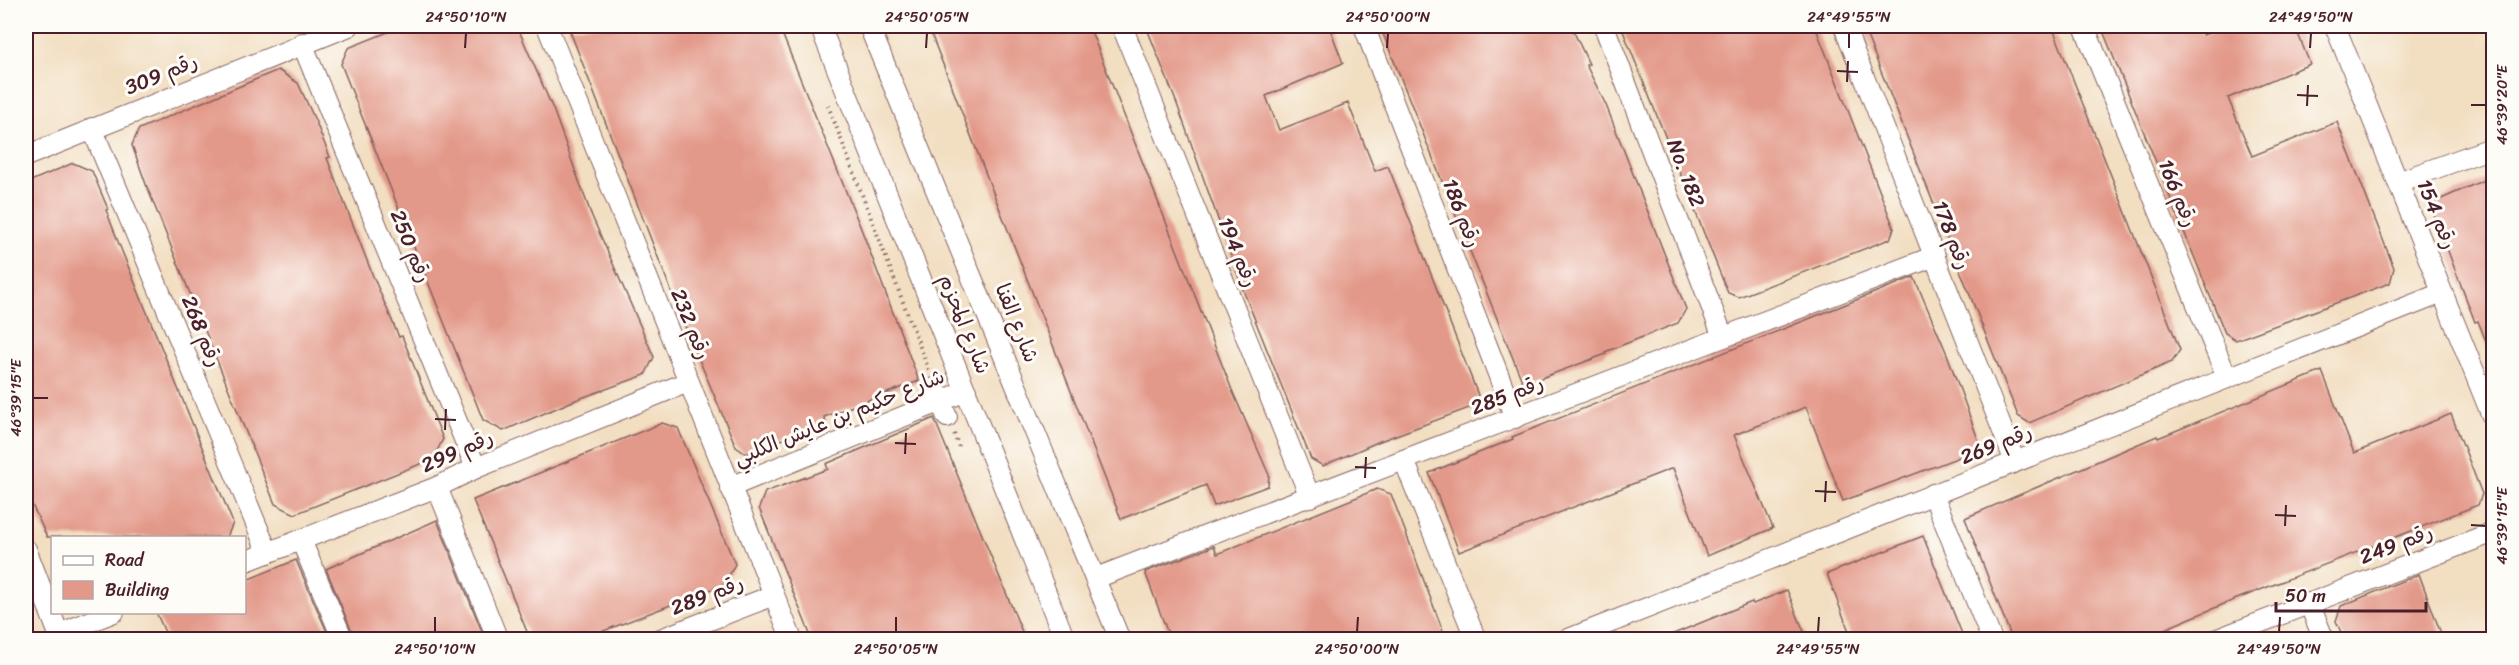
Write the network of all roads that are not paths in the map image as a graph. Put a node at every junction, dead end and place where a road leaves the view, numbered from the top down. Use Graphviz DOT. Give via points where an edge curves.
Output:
graph roads {
  1 [pos="349,26"];
  2 [pos="547,26"];
  3 [pos="820,26"];
  4 [pos="869,26"];
  5 [pos="1122,26"];
  6 [pos="1364,26"];
  7 [pos="1604,26"];
  8 [pos="1844,26"];
  9 [pos="2084,26"];
  10 [pos="2335,26"];
  11 [pos="302,43"];
  12 [pos="92,128"];
  13 [pos="2493,147"];
  14 [pos="26,156"];
  15 [pos="2398,182"];
  16 [pos="1935,256"];
  17 [pos="2442,293"];
  18 [pos="1724,337"];
  19 [pos="2227,378"];
  20 [pos="688,382"];
  21 [pos="966,391"];
  22 [pos="1515,418"];
  23 [pos="2493,421"];
  24 [pos="1404,460"];
  25 [pos="2015,462"];
  26 [pos="476,468"];
  27 [pos="438,487"];
  28 [pos="730,487"];
  29 [pos="1933,494"];
  30 [pos="1310,497"];
  31 [pos="2493,532"];
  32 [pos="301,540"];
  33 [pos="26,549"];
  34 [pos="268,553"];
  35 [pos="246,561"];
  36 [pos="1095,578"];
  37 [pos="774,595"];
  38 [pos="2309,603"];
  39 [pos="51,614"];
  40 [pos="51,614"];
  41 [pos="110,614"];
  42 [pos="60,637"];
  43 [pos="343,639"];
  44 [pos="498,639"];
  45 [pos="658,639"];
  46 [pos="792,639"];
  47 [pos="1065,639"];
  48 [pos="1120,639"];
  49 [pos="1476,639"];
  50 [pos="1566,639"];
  51 [pos="1992,639"];
  52 [pos="2215,639"];
  53 [pos="2324,639"];
  1 -- 11 [label="street, رقم 309"];
  2 -- 20 [label="street, رقم 232"];
  3 -- 21 [label="street, شارع المحزم"];
  4 -- 36 [label="street, شارع القنا"];
  5 -- 30 [label="street, رقم 194"];
  6 -- 22 [label="street, رقم 186"];
  7 -- 18 [label="street, No. 182"];
  8 -- 16 [label="street, رقم 178"];
  9 -- 19 [label="street, رقم 166"];
  10 -- 15 [label="street, رقم 154"];
  11 -- 12 [label="street, رقم 309"];
  11 -- 26 [label="street, رقم 250"];
  12 -- 14 [label="street, رقم 309"];
  12 -- 34 [label="street, رقم 268"];
  13 -- 15 [label="street"];
  15 -- 17 [label="street, رقم 154"];
  16 -- 18 [label="street, رقم 285"];
  16 -- 25 [label="street, رقم 178"];
  17 -- 19 [label="street, رقم 269"];
  17 -- 23 [label="street, رقم 154"];
  18 -- 22 [label="street, رقم 285"];
  19 -- 25 [label="street, رقم 269"];
  20 -- 26 [label="street, رقم 299"];
  20 -- 28 [label="street, رقم 232"];
  21 -- 28 [label="street, شارع حكيم بن عايش الكلبي"];
  21 -- 47 [label="street, شارع المحزم"];
  22 -- 24 [label="street, رقم 285"];
  24 -- 30 [label="street, رقم 285"];
  24 -- 49 [label="street"];
  25 -- 29 [label="street, رقم 269"];
  26 -- 27 [label="street, رقم 299"];
  27 -- 32 [label="street, رقم 299"];
  27 -- 44 [label="street"];
  28 -- 37 [label="street, رقم 232"];
  29 -- 50 [label="street, رقم 269"];
  29 -- 51 [label="street"];
  30 -- 36 [label="street, رقم 285"];
  31 -- 38 [label="street, رقم 249"];
  32 -- 34 [label="street, رقم 299"];
  32 -- 43 [label="street"];
  33 -- 40 [label="street"];
  34 -- 35 [label="street, رقم 299"];
  36 -- 48 [label="street, شارع القنا"];
  37 -- 45 [label="street, رقم 289"];
  37 -- 46 [label="street, رقم 232"];
  38 -- 52 [label="street, رقم 249"];
  38 -- 53 [label="street"];
  39 -- 42 [label="street"];
  41 -- 42 [label="street"];
}
